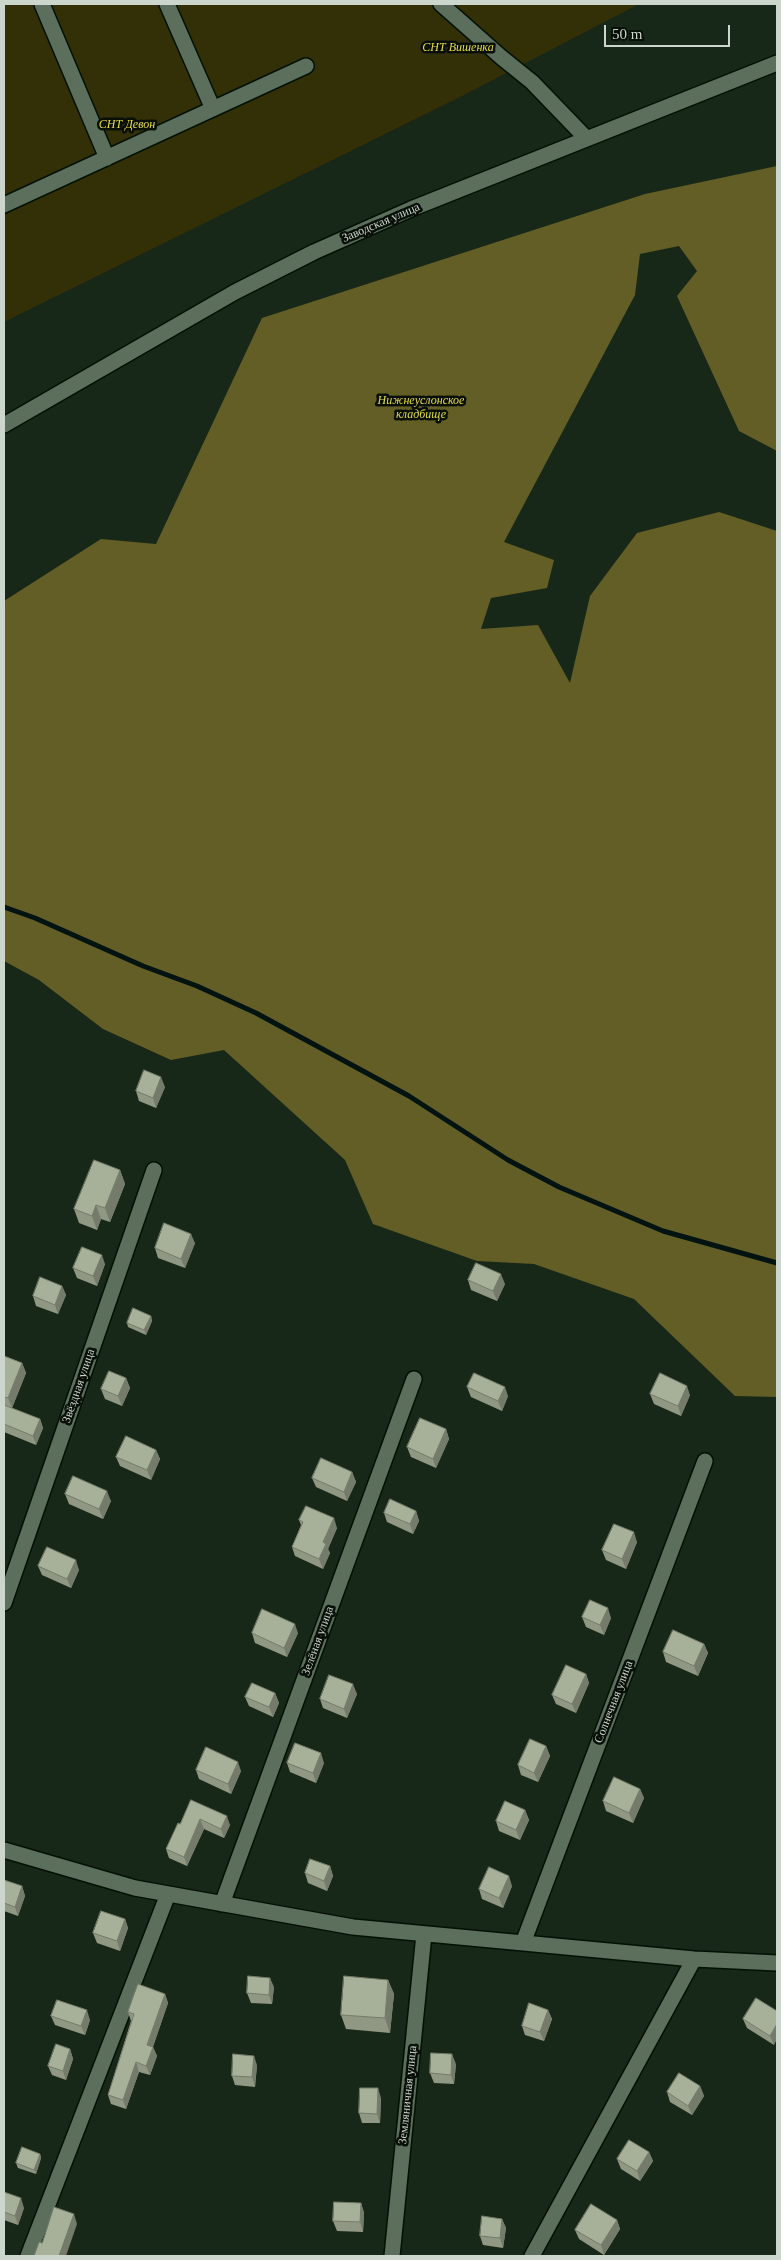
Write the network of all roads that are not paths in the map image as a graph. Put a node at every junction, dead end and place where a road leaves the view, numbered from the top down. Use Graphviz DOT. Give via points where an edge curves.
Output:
graph roads {
  1 [pos="42,4"];
  2 [pos="167,4"];
  3 [pos="441,4"];
  4 [pos="777,63"];
  5 [pos="306,66"];
  6 [pos="213,109"];
  7 [pos="586,138"];
  8 [pos="107,158"];
  9 [pos="4,206"];
  10 [pos="4,425"];
  11 [pos="154,1170"];
  12 [pos="414,1379"];
  13 [pos="704,1461"];
  14 [pos="4,1603"];
  15 [pos="4,1850"];
  16 [pos="168,1894"];
  17 [pos="222,1904"];
  18 [pos="424,1934"];
  19 [pos="523,1943"];
  20 [pos="694,1959"];
  21 [pos="777,1963"];
  22 [pos="28,2256"];
  23 [pos="392,2256"];
  24 [pos="532,2256"];
  1 -- 8 [label="street"];
  2 -- 6 [label="street"];
  3 -- 7 [label="street" via="532,82"];
  4 -- 7 [label="street, Заводская улица"];
  5 -- 6 [label="street"];
  6 -- 8 [label="street"];
  7 -- 10 [label="street, Заводская улица" via="314,252 235,292"];
  8 -- 9 [label="street"];
  11 -- 14 [label="street, Звёздная улица"];
  12 -- 17 [label="street, Зелёная улица"];
  13 -- 19 [label="street, Солнечная улица"];
  15 -- 16 [label="street" via="135,1888"];
  16 -- 17 [label="street"];
  16 -- 22 [label="street"];
  17 -- 18 [label="street" via="353,1927"];
  18 -- 19 [label="street"];
  18 -- 23 [label="street, Земляничная улица"];
  19 -- 20 [label="street"];
  20 -- 21 [label="street"];
  20 -- 24 [label="street"];
}
